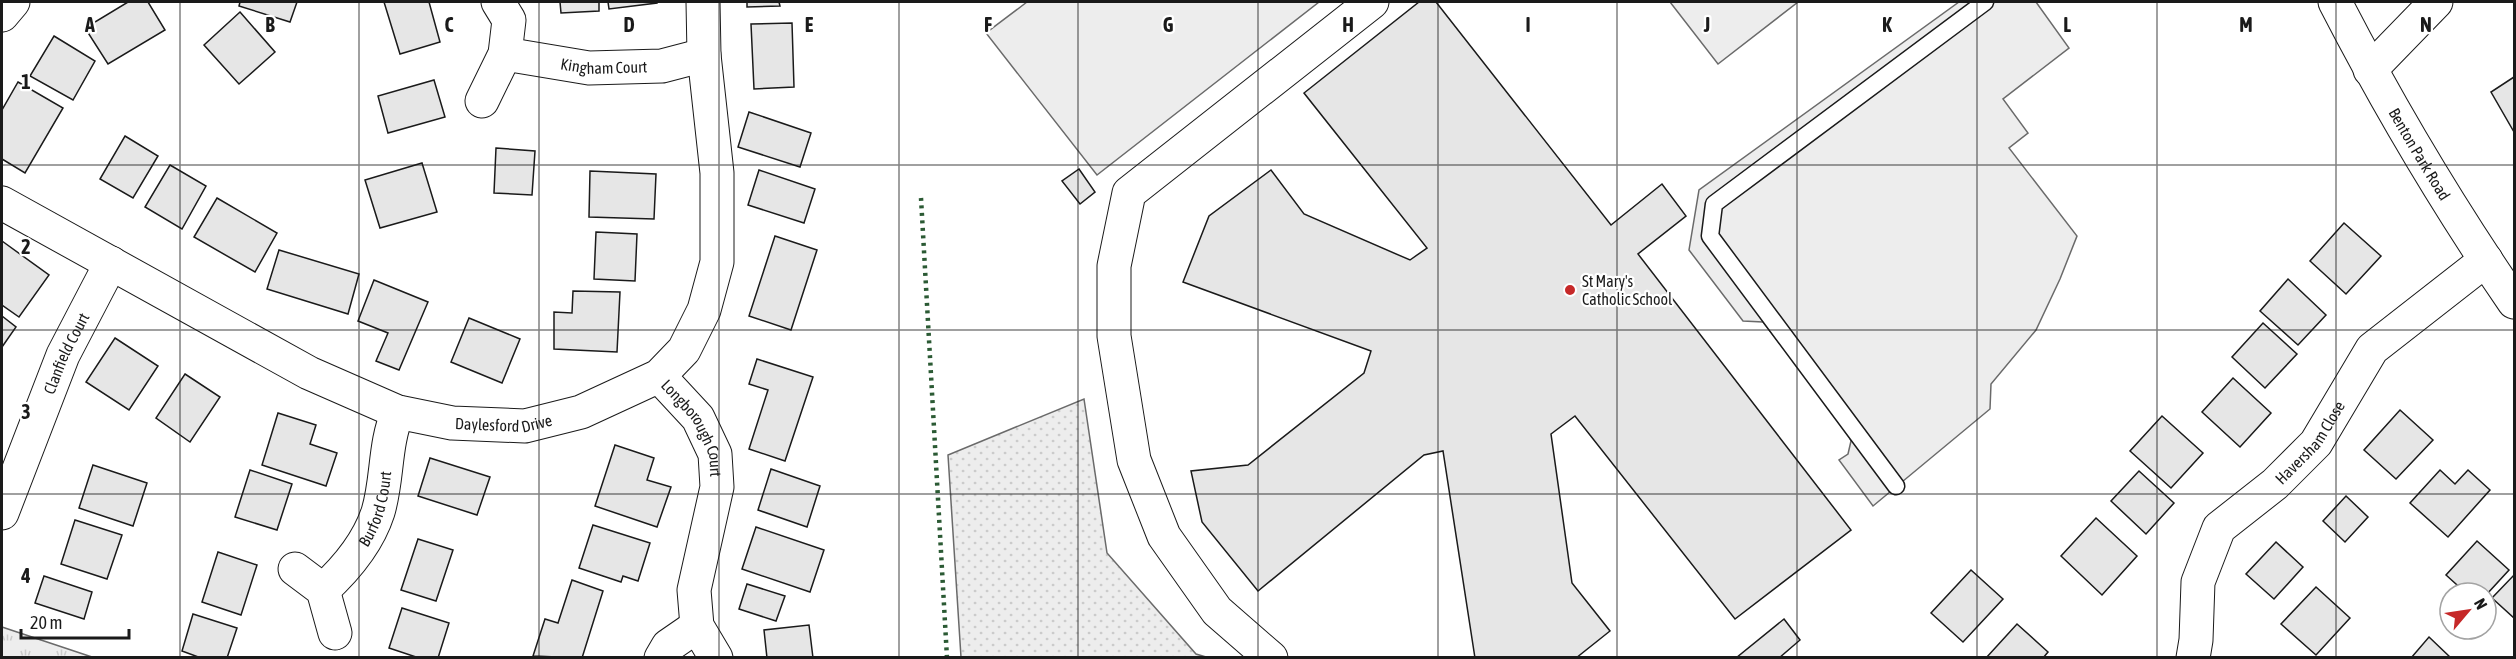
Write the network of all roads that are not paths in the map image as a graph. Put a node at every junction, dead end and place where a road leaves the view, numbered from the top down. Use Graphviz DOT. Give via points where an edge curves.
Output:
graph roads {
  1 [pos="13,2"];
  2 [pos="498,2"];
  3 [pos="703,2"];
  4 [pos="1372,2"];
  5 [pos="1985,2"];
  6 [pos="2335,2"];
  7 [pos="2436,2"];
  8 [pos="2,15"];
  9 [pos="505,54"];
  10 [pos="704,55"];
  11 [pos="2370,70"];
  12 [pos="482,100"];
  13 [pos="2,203"];
  14 [pos="2486,260"];
  15 [pos="111,263"];
  16 [pos="2514,302"];
  17 [pos="659,375"];
  18 [pos="398,412"];
  19 [pos="1896,486"];
  20 [pos="2,513"];
  21 [pos="295,569"];
  22 [pos="323,590"];
  23 [pos="697,626"];
  24 [pos="334,633"];
  25 [pos="661,657"];
  26 [pos="716,657"];
  27 [pos="1271,657"];
  28 [pos="2193,657"];
  1 -- 8 [label="street"];
  2 -- 9 [label="street" via="508,20"];
  3 -- 10 [label="street, Daylesford Drive"];
  4 -- 27 [label="street" via="1129,193 1114,266 1114,336 1134,460 1159,526 1218,611"];
  5 -- 19 [label="lane" via="1714,204 1710,236"];
  6 -- 11 [label="street, Benton Park Road"];
  7 -- 11 [label="street"];
  9 -- 10 [label="street, Kingham Court" via="589,68 662,66"];
  9 -- 12 [label="street"];
  10 -- 17 [label="street, Daylesford Drive" via="717,173 717,262 704,310 684,350"];
  11 -- 14 [label="street, Benton Park Road"];
  13 -- 15 [label="street, Daylesford Drive"];
  14 -- 16 [label="street, Benton Park Road"];
  14 -- 28 [label="street, Haversham Close" via="2372,349 2316,443 2275,484 2219,528 2198,582"];
  15 -- 18 [label="street, Daylesford Drive" via="309,373"];
  15 -- 20 [label="street, Clanfield Court" via="63,355"];
  17 -- 18 [label="street, Daylesford Drive" via="581,412 525,426 452,423"];
  17 -- 23 [label="street, Longborough Court" via="698,418 715,454 717,487 694,591"];
  18 -- 22 [label="street, Burford Court" via="389,431 378,510 366,540"];
  21 -- 22 [label="street"];
  22 -- 24 [label="street"];
  23 -- 25 [label="street" via="668,646"];
  23 -- 26 [label="street, Longborough Court"];
}
